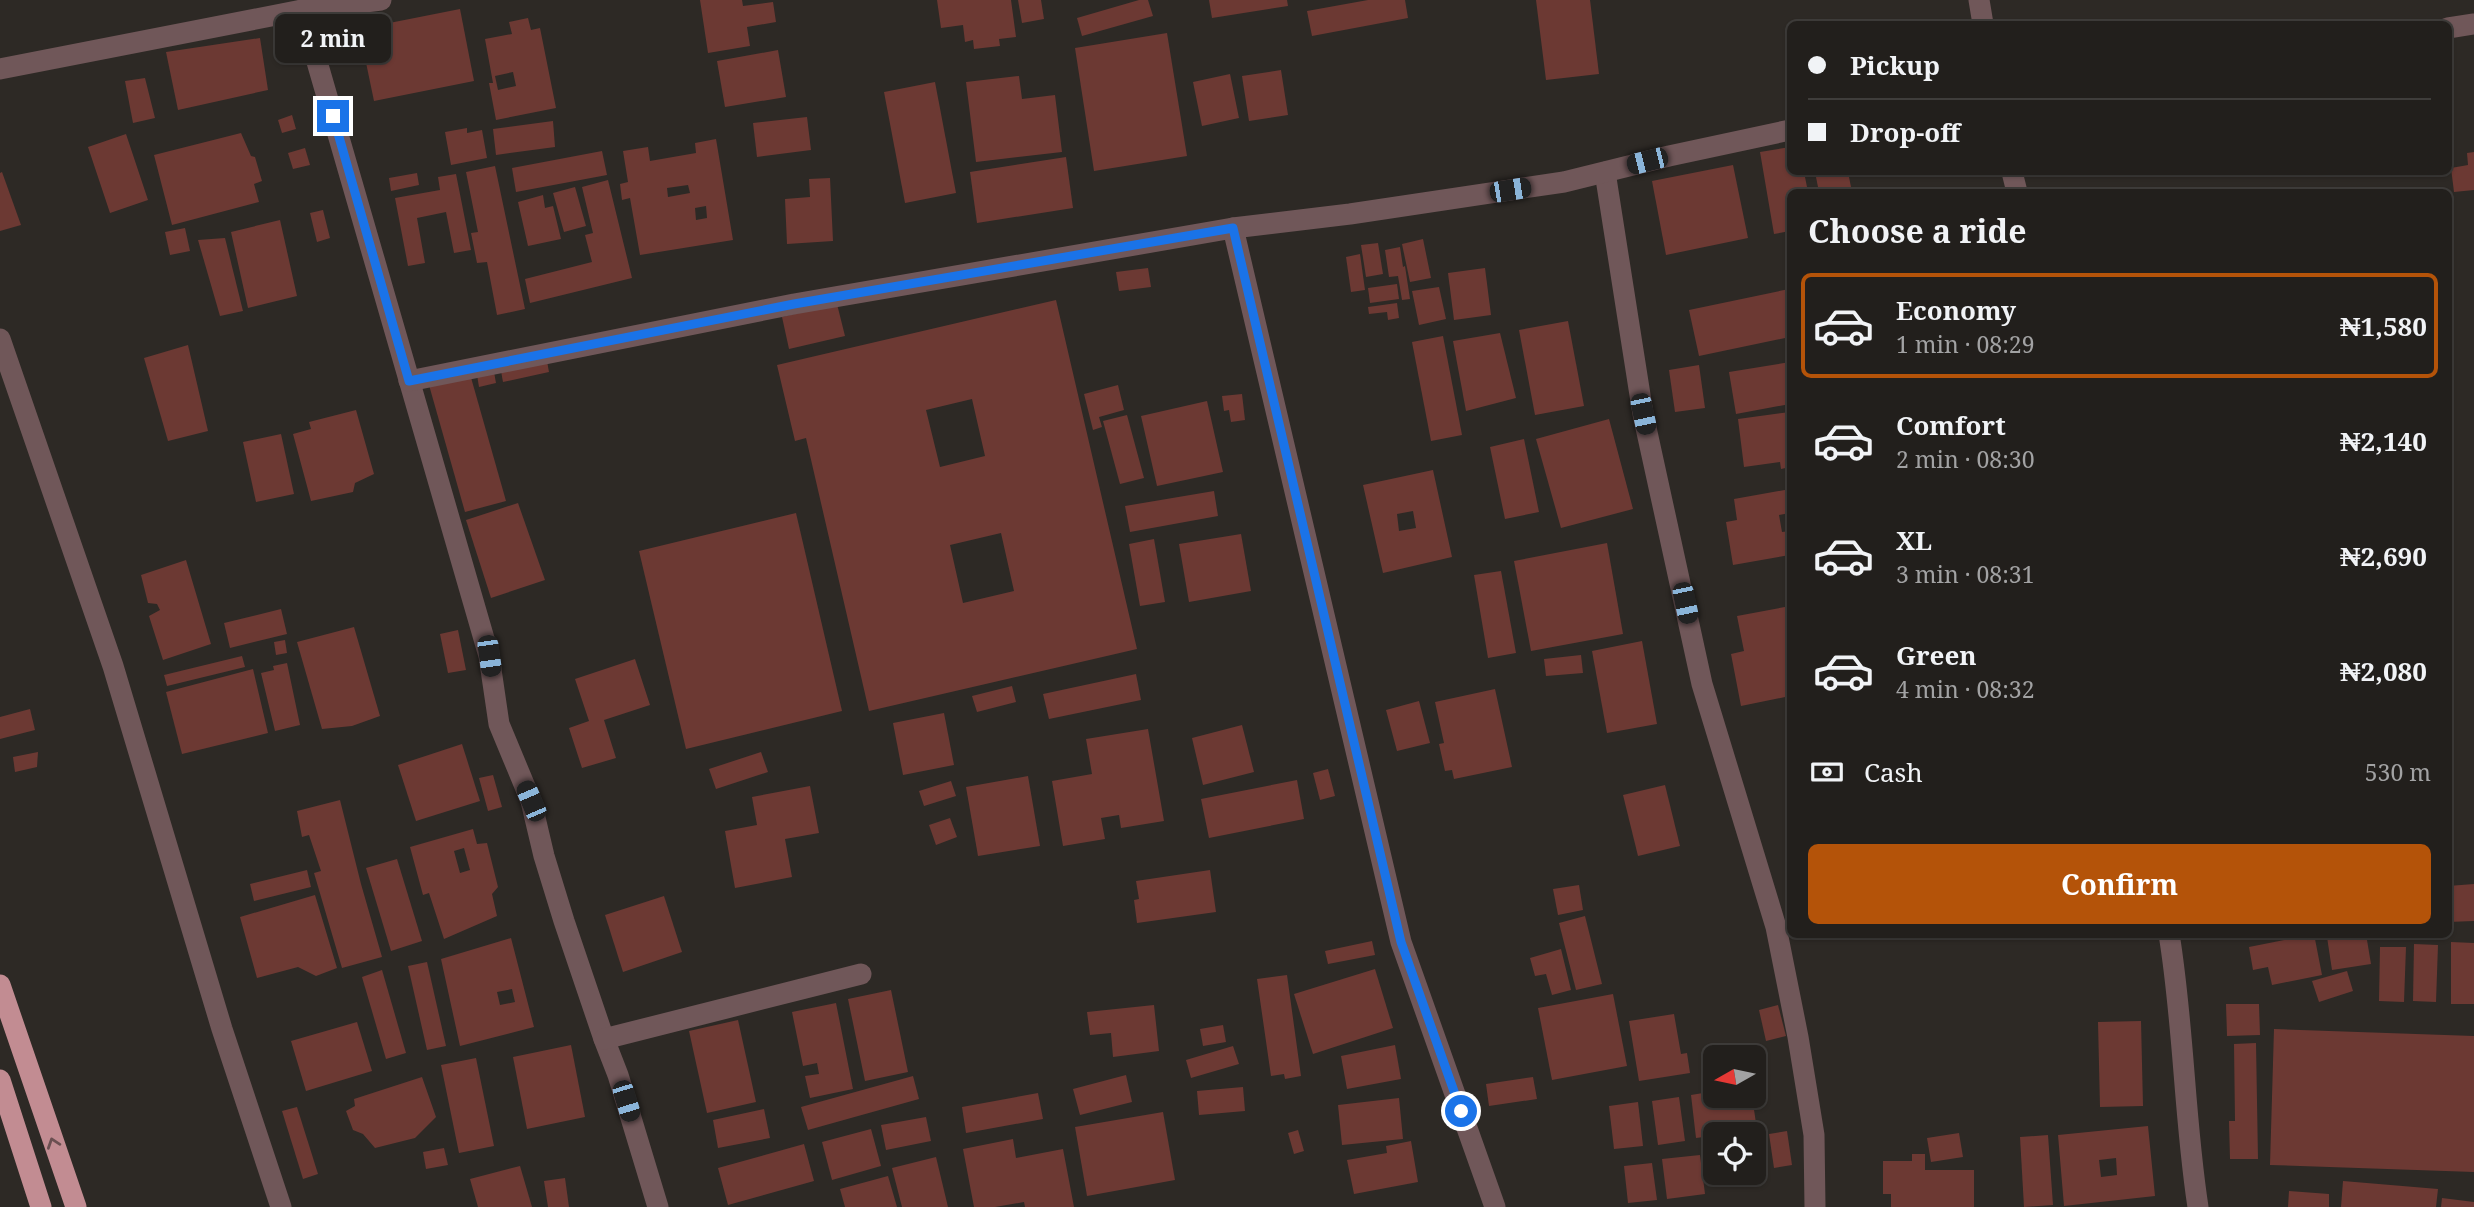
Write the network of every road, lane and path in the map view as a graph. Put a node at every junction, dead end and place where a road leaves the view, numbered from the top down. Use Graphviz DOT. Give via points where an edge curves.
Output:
graph roads {
  1 [pos="381,0"];
  2 [pos="1979,0"];
  3 [pos="302,10"];
  4 [pos="1982,21"];
  5 [pos="2474,24"];
  6 [pos="2452,27"];
  7 [pos="0,69"];
  8 [pos="1787,131"];
  9 [pos="1605,172"];
  10 [pos="1233,228"];
  11 [pos="0,339"];
  12 [pos="409,381"];
  13 [pos="2170,938"];
  14 [pos="861,974"];
  15 [pos="0,985"];
  16 [pos="604,1040"];
  17 [pos="0,1080"];
  18 [pos="41,1207"];
  19 [pos="76,1207"];
  20 [pos="281,1207"];
  21 [pos="658,1207"];
  22 [pos="1495,1207"];
  23 [pos="1815,1207"];
  24 [pos="2198,1207"];
  1 -- 3 [label="street"];
  2 -- 4 [label="street"];
  3 -- 7 [label="street"];
  3 -- 12 [label="street"];
  5 -- 6 [label="street"];
  8 -- 9 [label="street"];
  9 -- 10 [label="street" via="1564,183"];
  9 -- 23 [label="street" via="1643,414 1702,684 1776,927 1814,1135"];
  10 -- 12 [label="street" via="794,304"];
  10 -- 22 [label="street" via="1401,942"];
  11 -- 20 [label="street" via="113,666 222,1029"];
  12 -- 16 [label="street" via="489,656 499,724 531,801 548,869"];
  13 -- 24 [label="street"];
  14 -- 16 [label="street"];
  19 -- 15 [label="highway, one-way"];
  16 -- 21 [label="street"];
  17 -- 18 [label="highway"];
}
